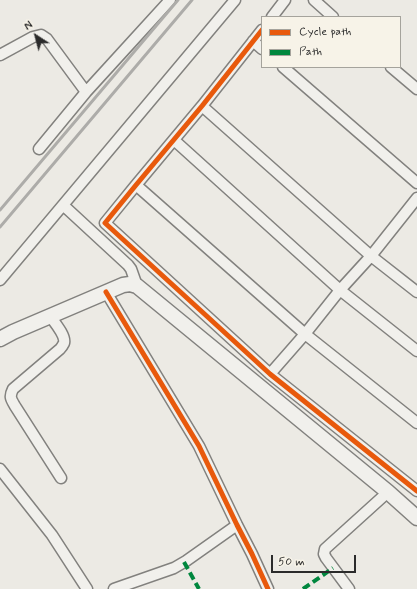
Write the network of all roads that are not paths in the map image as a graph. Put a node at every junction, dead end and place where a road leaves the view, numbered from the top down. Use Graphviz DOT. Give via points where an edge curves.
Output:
graph roads {
  1 [pos="170,0"];
  2 [pos="235,0"];
  3 [pos="285,0"];
  4 [pos="314,0"];
  5 [pos="273,16"];
  6 [pos="332,16"];
  7 [pos="261,31"];
  8 [pos="253,41"];
  9 [pos="261,48"];
  10 [pos="0,55"];
  11 [pos="284,68"];
  12 [pos="392,68"];
  13 [pos="417,89"];
  14 [pos="86,92"];
  15 [pos="202,106"];
  16 [pos="174,140"];
  17 [pos="39,149"];
  18 [pos="417,183"];
  19 [pos="136,184"];
  20 [pos="417,198"];
  21 [pos="63,205"];
  22 [pos="371,256"];
  23 [pos="0,280"];
  24 [pos="137,286"];
  25 [pos="340,290"];
  26 [pos="106,292"];
  27 [pos="417,292"];
  28 [pos="50,316"];
  29 [pos="305,334"];
  30 [pos="0,339"];
  31 [pos="417,352"];
  32 [pos="270,374"];
  33 [pos="417,423"];
  34 [pos="0,469"];
  35 [pos="61,478"];
  36 [pos="417,491"];
  37 [pos="388,492"];
  38 [pos="417,518"];
  39 [pos="237,525"];
  40 [pos="87,589"];
  41 [pos="114,589"];
  42 [pos="268,589"];
  43 [pos="349,589"];
  1 -- 14 [label="street"];
  2 -- 21 [label="street"];
  3 -- 5 [label="street"];
  4 -- 6 [label="street"];
  7 -- 8 [label="street"];
  8 -- 9 [label="street"];
  8 -- 15 [label="street"];
  10 -- 14 [label="street" via="41,35 47,39"];
  11 -- 18 [label="street"];
  12 -- 13 [label="street"];
  14 -- 17 [label="street"];
  15 -- 16 [label="street"];
  15 -- 22 [label="street"];
  16 -- 19 [label="street"];
  16 -- 25 [label="street"];
  19 -- 29 [label="street"];
  19 -- 32 [label="street" via="105,223"];
  20 -- 22 [label="street"];
  21 -- 23 [label="street"];
  21 -- 24 [label="street" via="128,265"];
  22 -- 25 [label="street"];
  22 -- 27 [label="street"];
  24 -- 26 [label="street" via="123,285"];
  24 -- 37 [label="street"];
  25 -- 29 [label="street"];
  25 -- 31 [label="street"];
  26 -- 28 [label="street"];
  26 -- 39 [label="street" via="199,446"];
  28 -- 30 [label="street"];
  28 -- 35 [label="street" via="62,333 64,344 13,389 11,399"];
  29 -- 32 [label="street"];
  29 -- 33 [label="street"];
  32 -- 36 [label="street"];
  34 -- 40 [label="street" via="52,535"];
  37 -- 38 [label="street"];
  37 -- 43 [label="street" via="324,549 326,558"];
  39 -- 41 [label="street" via="174,568"];
  39 -- 42 [label="street"];
}
